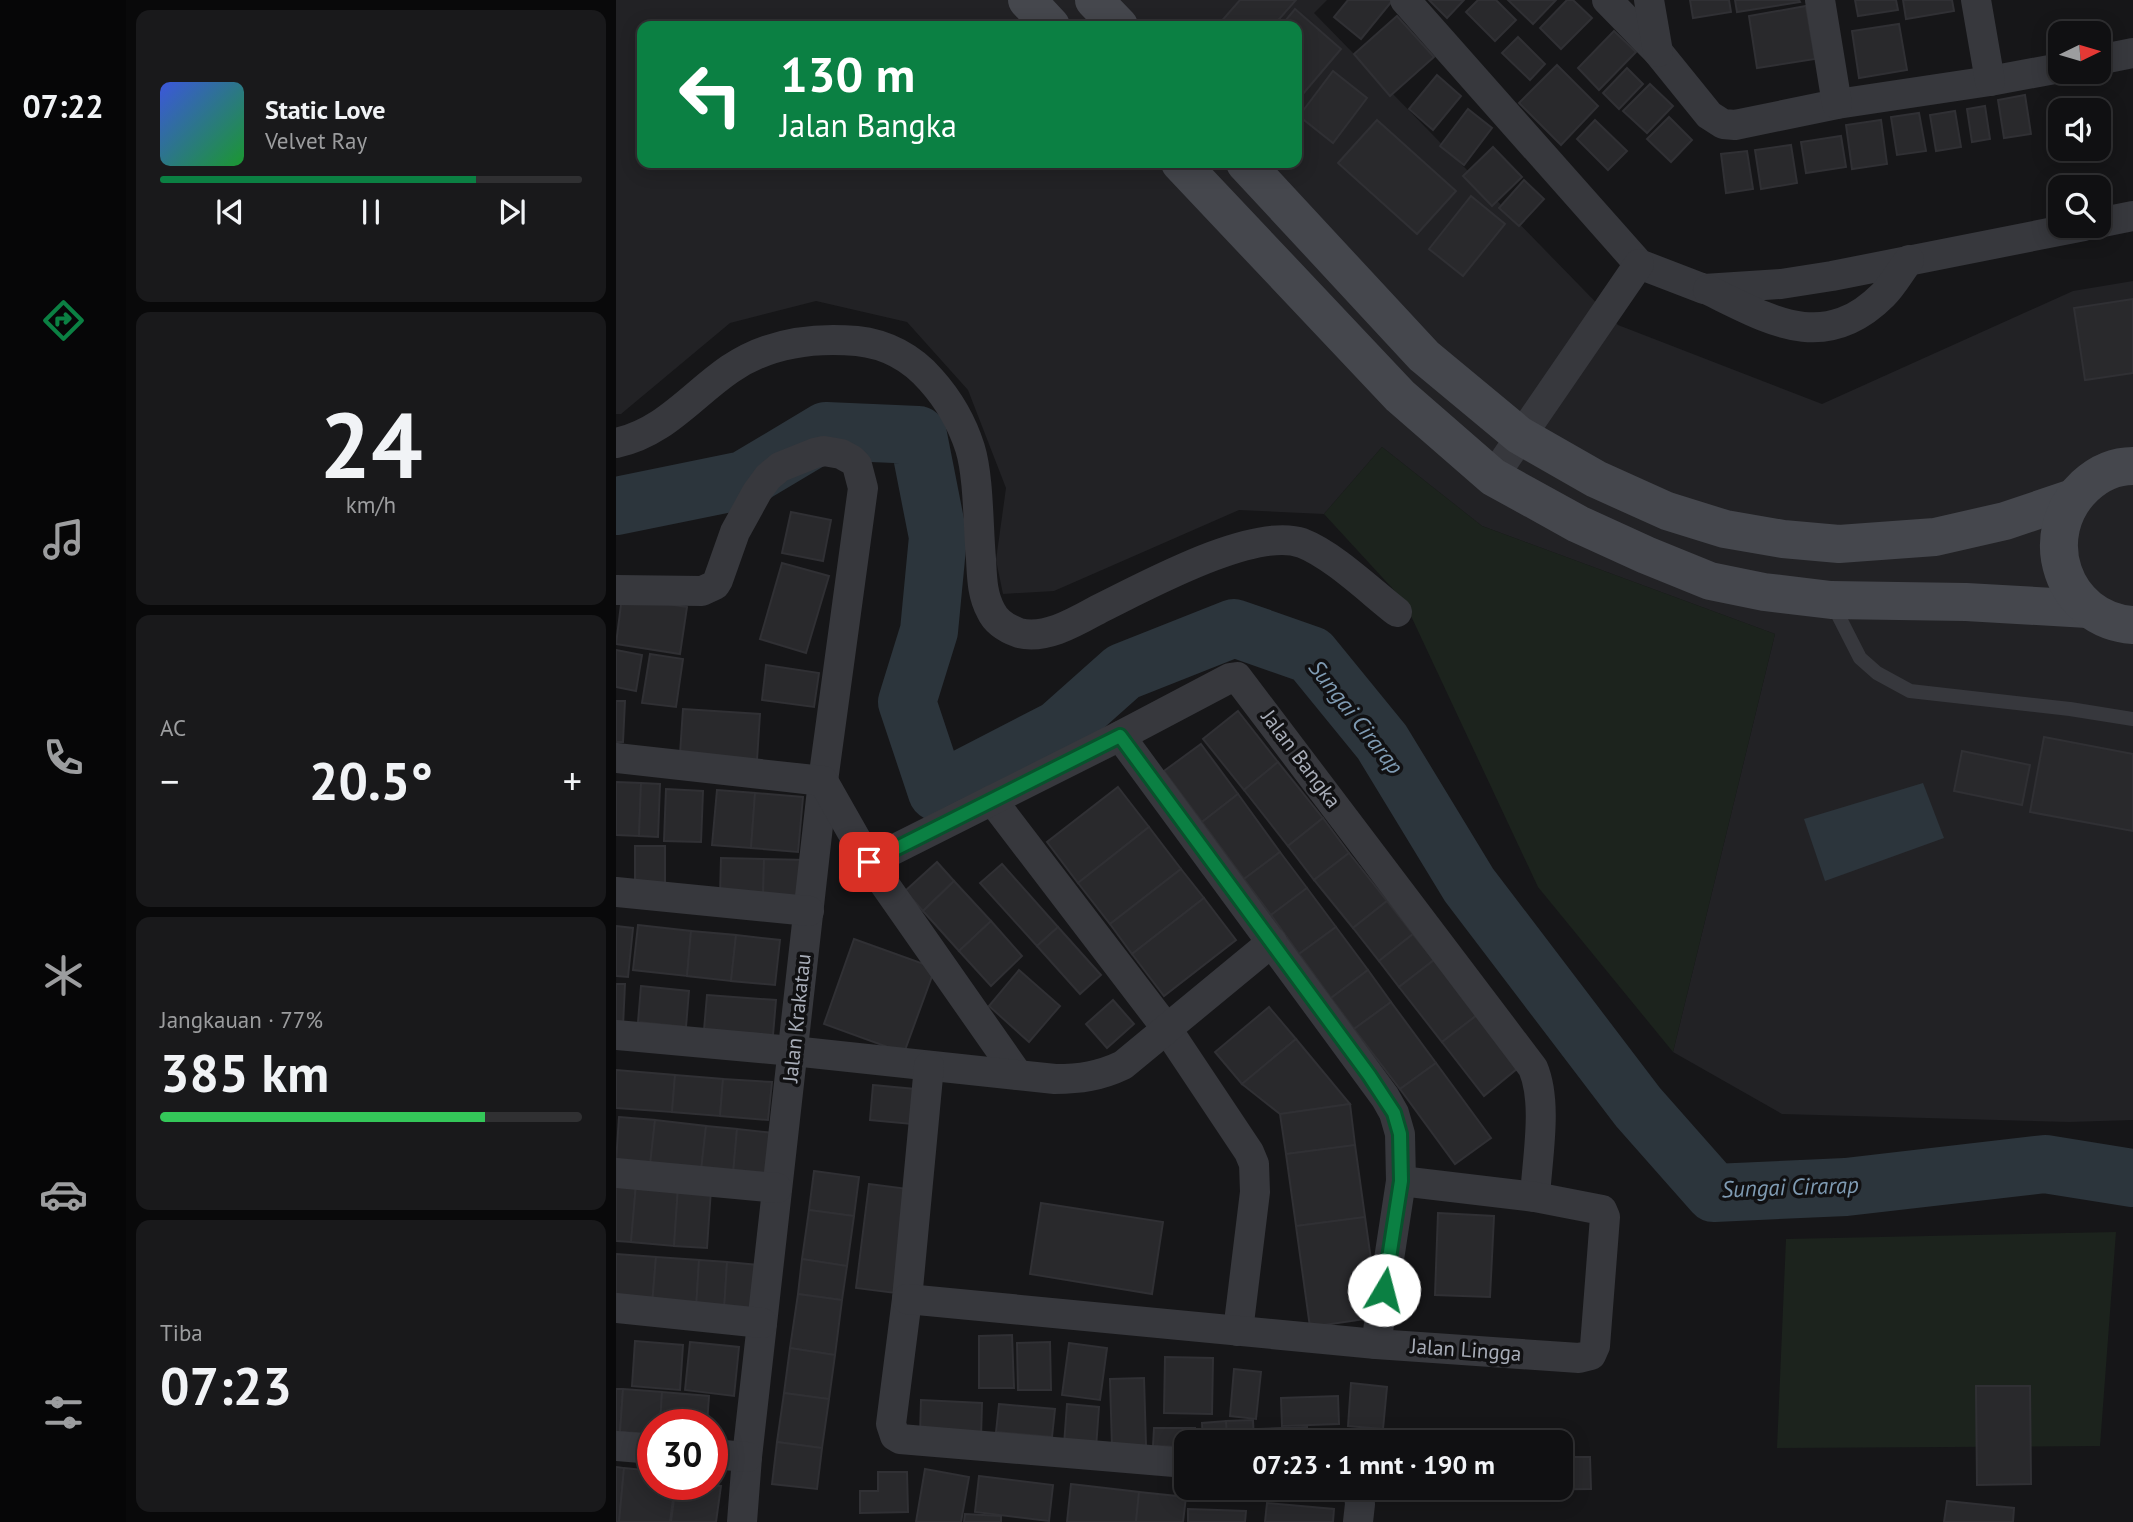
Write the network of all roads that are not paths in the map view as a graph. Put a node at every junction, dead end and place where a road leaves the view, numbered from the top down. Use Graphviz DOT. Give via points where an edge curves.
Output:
graph roads {
  1 [pos="1027,0"];
  2 [pos="1094,0"];
  3 [pos="1405,0"];
  4 [pos="1607,0"];
  5 [pos="1649,0"];
  6 [pos="1820,0"];
  7 [pos="1976,0"];
  8 [pos="1046,21"];
  9 [pos="1114,21"];
  10 [pos="1658,52"];
  11 [pos="2133,53"];
  12 [pos="2111,57"];
  13 [pos="2048,70"];
  14 [pos="1990,81"];
  15 [pos="1837,104"];
  16 [pos="1185,168"];
  17 [pos="1250,168"];
  18 [pos="2133,216"];
  19 [pos="2111,220"];
  20 [pos="2048,233"];
  21 [pos="1909,260"];
  22 [pos="1639,264"];
  23 [pos="1704,289"];
  24 [pos="1519,435"];
  25 [pos="616,443"];
  26 [pos="2133,466"];
  27 [pos="1493,477"];
  28 [pos="2073,498"];
  29 [pos="616,590"];
  30 [pos="1831,600"];
  31 [pos="2088,609"];
  32 [pos="1397,612"];
  33 [pos="2133,625"];
  34 [pos="2133,719"];
  35 [pos="1120,736"];
  36 [pos="616,758"];
  37 [pos="823,781"];
  38 [pos="992,800"];
  39 [pos="869,862"];
  40 [pos="616,892"];
  41 [pos="809,911"];
  42 [pos="1272,942"];
  43 [pos="1167,1029"];
  44 [pos="616,1035"];
  45 [pos="793,1051"];
  46 [pos="929,1066"];
  47 [pos="1018,1075"];
  48 [pos="616,1173"];
  49 [pos="1401,1181"];
  50 [pos="778,1188"];
  51 [pos="1535,1197"];
  52 [pos="907,1299"];
  53 [pos="616,1308"];
  54 [pos="762,1323"];
  55 [pos="1238,1331"];
  56 [pos="1376,1344"];
  57 [pos="616,1446"];
  58 [pos="637,1448"];
  59 [pos="728,1455"];
  60 [pos="747,1457"];
  61 [pos="1174,1463"];
  62 [pos="1360,1500"];
  63 [pos="742,1522"];
  64 [pos="1358,1522"];
  1 -- 8 [label="street"];
  2 -- 9 [label="street"];
  3 -- 22 [label="street"];
  4 -- 10 [label="street"];
  5 -- 10 [label="street"];
  6 -- 15 [label="street"];
  7 -- 14 [label="street"];
  10 -- 15 [label="street" via="1709,115 1723,124"];
  11 -- 12 [label="street"];
  13 -- 14 [label="street"];
  14 -- 15 [label="street"];
  16 -- 27 [label="street" via="1400,396"];
  17 -- 24 [label="street" via="1424,356"];
  18 -- 19 [label="street"];
  20 -- 21 [label="street"];
  21 -- 23 [label="street" via="1781,284"];
  21 -- 23 [label="street" via="1868,309 1825,328 1777,321"];
  22 -- 23 [label="street"];
  22 -- 24 [label="street"];
  24 -- 27 [label="street"];
  24 -- 28 [label="street" via="1667,512 1783,539 1839,544 1935,537 2005,521"];
  25 -- 32 [label="street" via="651,431 731,368 769,349 804,340 868,342 896,352 920,368 959,421 971,449 982,586 991,613 1009,629 1032,634 1061,628 1170,574 1244,546 1283,539 1324,554"];
  26 -- 28 [label="street" via="2095,477"];
  27 -- 30 [label="street" via="1578,524 1710,581"];
  28 -- 31 [label="street" via="2060,526 2059,556 2068,585"];
  29 -- 37 [label="street, Jalan Krakatau" via="702,591 715,585 735,532 768,477 808,454 833,452 852,460 863,488"];
  30 -- 31 [label="street"];
  30 -- 34 [label="lane" via="1860,657 1877,673 1910,691"];
  31 -- 33 [label="street" via="2117,624"];
  35 -- 38 [label="street, Jalan Bangka"];
  35 -- 42 [label="street"];
  35 -- 51 [label="street, Jalan Bangka" via="1230,678 1240,679 1533,1068 1541,1101"];
  36 -- 37 [label="street"];
  37 -- 39 [label="street"];
  37 -- 41 [label="street, Jalan Krakatau"];
  38 -- 39 [label="street, Jalan Bangka"];
  38 -- 43 [label="street"];
  39 -- 47 [label="street"];
  40 -- 41 [label="street"];
  41 -- 45 [label="street, Jalan Krakatau"];
  42 -- 43 [label="street"];
  42 -- 49 [label="street" via="1394,1113 1400,1134"];
  43 -- 47 [label="street" via="1123,1065 1104,1074 1079,1079"];
  43 -- 55 [label="street" via="1254,1164 1255,1192"];
  44 -- 45 [label="street"];
  45 -- 46 [label="street"];
  45 -- 50 [label="street, Jalan Krakatau"];
  46 -- 47 [label="street"];
  46 -- 52 [label="street"];
  48 -- 50 [label="street"];
  49 -- 51 [label="street, Jalan Lingga"];
  49 -- 56 [label="street"];
  50 -- 54 [label="street, Jalan Krakatau"];
  51 -- 56 [label="street, Jalan Lingga" via="1596,1208 1604,1214 1591,1355 1579,1358"];
  52 -- 55 [label="street, Jalan Lingga"];
  52 -- 61 [label="street" via="891,1424 895,1436"];
  53 -- 54 [label="street"];
  54 -- 60 [label="street, Jalan Krakatau"];
  55 -- 56 [label="street, Jalan Lingga"];
  57 -- 58 [label="street"];
  59 -- 60 [label="street"];
  60 -- 63 [label="street, Jalan Krakatau"];
  62 -- 64 [label="street"];
}
